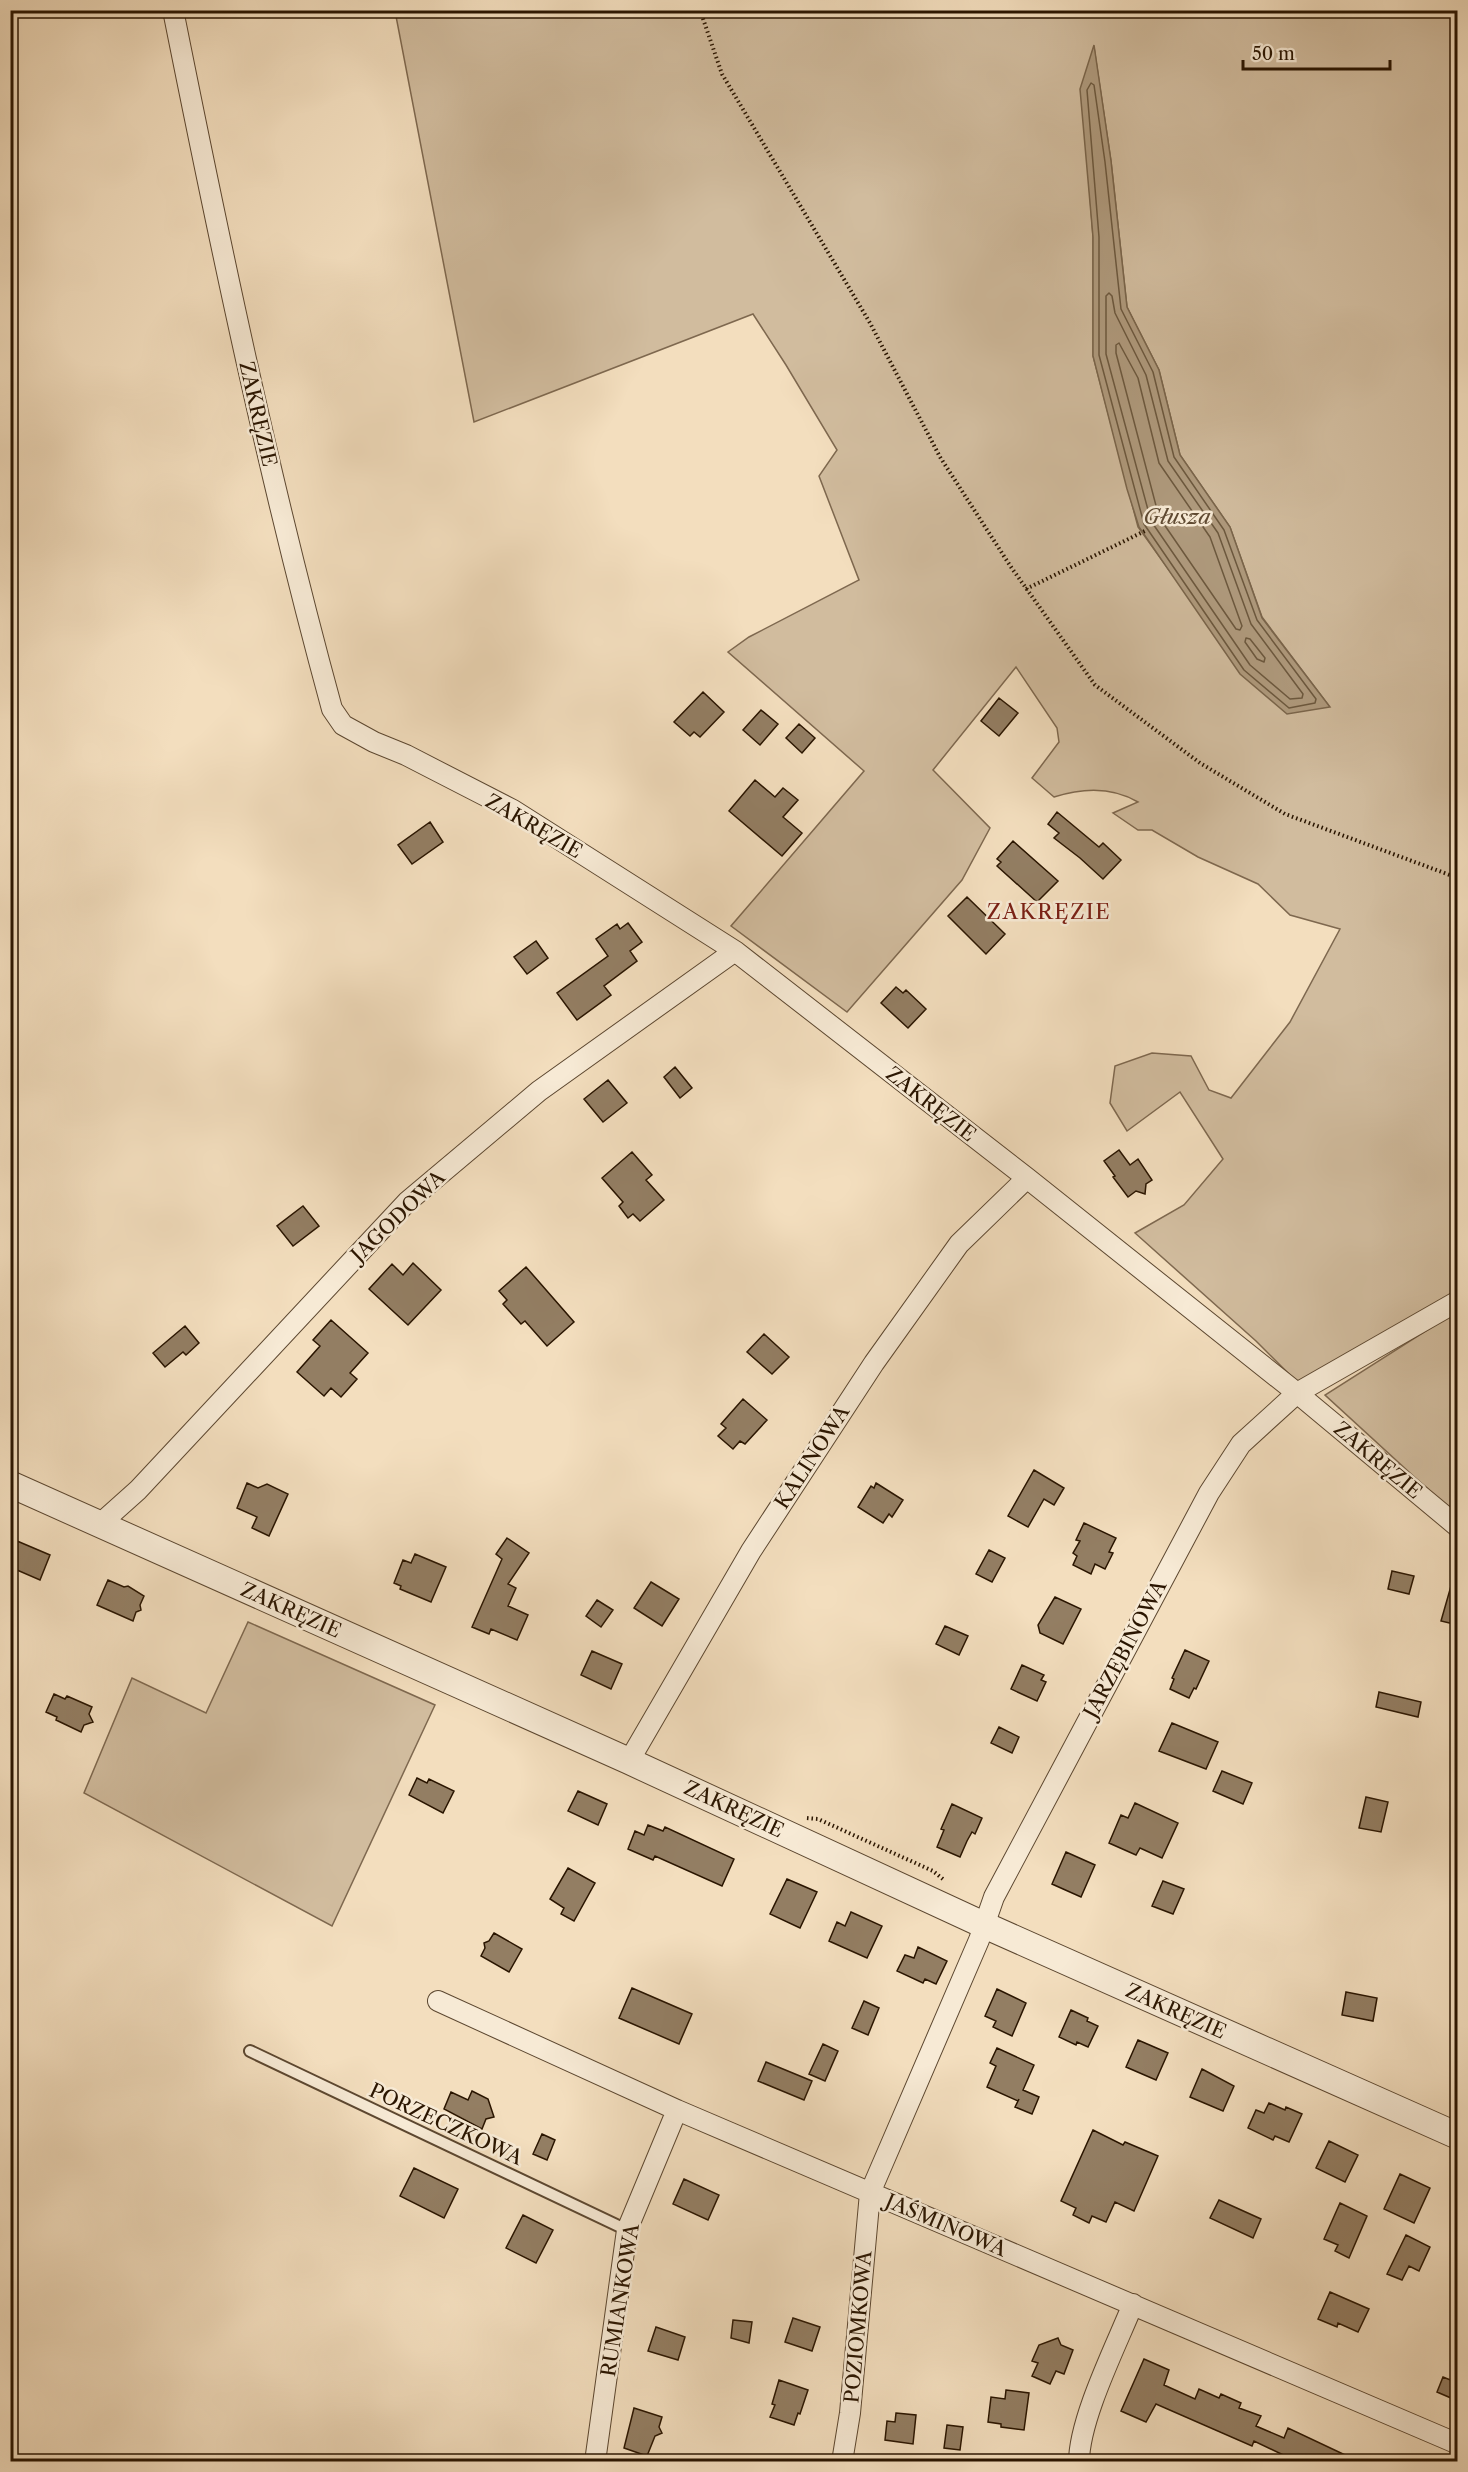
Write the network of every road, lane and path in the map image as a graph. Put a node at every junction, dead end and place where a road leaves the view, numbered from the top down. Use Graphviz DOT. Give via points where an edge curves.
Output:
graph roads {
  1 [pos="173,10"];
  2 [pos="700,10"];
  3 [pos="1147,530"];
  4 [pos="1026,589"];
  5 [pos="1458,878"];
  6 [pos="735,951"];
  7 [pos="1027,1178"];
  8 [pos="1458,1301"];
  9 [pos="1297,1394"];
  10 [pos="10,1484"];
  11 [pos="100,1524"];
  12 [pos="1458,1527"];
  13 [pos="629,1761"];
  14 [pos="984,1925"];
  15 [pos="438,2001"];
  16 [pos="250,2051"];
  17 [pos="677,2110"];
  18 [pos="1458,2136"];
  19 [pos="870,2193"];
  20 [pos="627,2230"];
  21 [pos="1134,2304"];
  22 [pos="1458,2444"];
  23 [pos="595,2462"];
  24 [pos="842,2462"];
  25 [pos="1079,2462"];
  1 -- 6 [label="street, ZAKRĘZIE" via="235,315 299,588 332,709 343,725 513,810"];
  2 -- 4 [label="path" via="722,74 870,323 940,457"];
  3 -- 4 [label="path"];
  4 -- 5 [label="path" via="1095,685 1200,763 1285,814"];
  6 -- 7 [label="street, ZAKRĘZIE"];
  6 -- 11 [label="street, JAGODOWA" via="539,1091 407,1202 138,1490"];
  7 -- 9 [label="street, ZAKRĘZIE"];
  7 -- 13 [label="street, KALINOWA" via="959,1244 874,1363 751,1551"];
  8 -- 9 [label="street"];
  9 -- 12 [label="street, ZAKRĘZIE"];
  9 -- 14 [label="street, JARZĘBINOWA" via="1241,1444 1209,1493 994,1897"];
  10 -- 11 [label="street, ZAKRĘZIE"];
  11 -- 13 [label="street, ZAKRĘZIE"];
  13 -- 14 [label="street, ZAKRĘZIE"];
  14 -- 18 [label="street, ZAKRĘZIE"];
  14 -- 19 [label="street, JARZĘBINOWA"];
  15 -- 17 [label="street, JAŚMINOWA"];
  16 -- 20 [label="lane, PORZECZKOWA"];
  17 -- 19 [label="street, JAŚMINOWA"];
  17 -- 20 [label="street, RUMIANKOWA"];
  19 -- 21 [label="street, JAŚMINOWA"];
  19 -- 24 [label="street, POZIOMKOWA"];
  20 -- 23 [label="street, RUMIANKOWA"];
  21 -- 22 [label="street, JAŚMINOWA"];
  21 -- 25 [label="street" via="1093,2404 1079,2448"];
}
